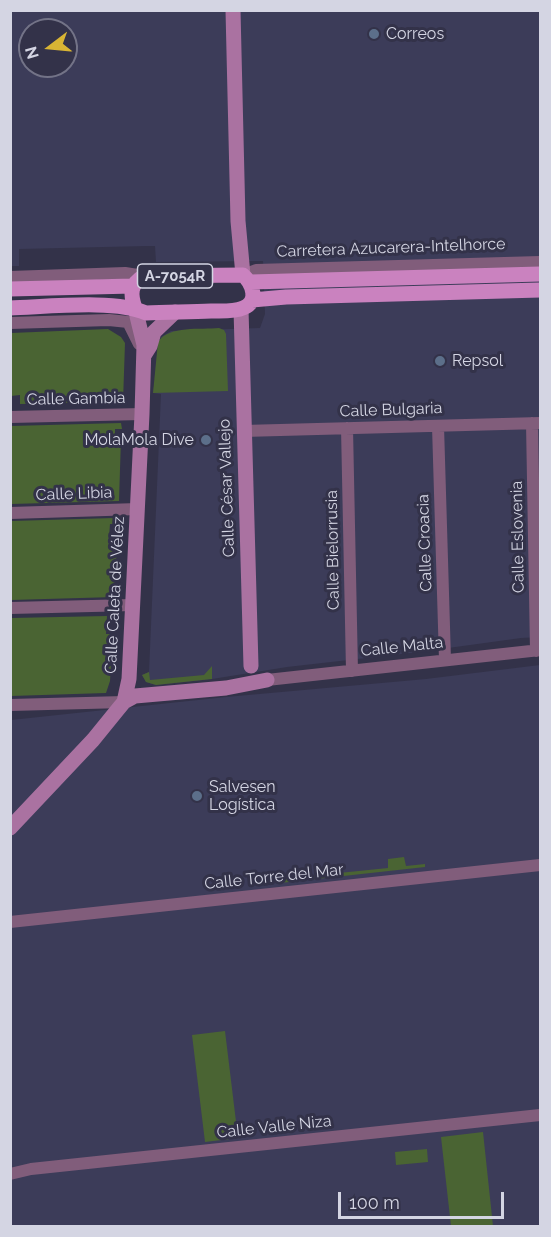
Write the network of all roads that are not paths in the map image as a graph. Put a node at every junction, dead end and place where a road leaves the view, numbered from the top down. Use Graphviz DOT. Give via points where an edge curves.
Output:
graph roads {
  1 [pos="233,10"];
  2 [pos="540,262"];
  3 [pos="540,274"];
  4 [pos="10,277"];
  5 [pos="247,278"];
  6 [pos="139,281"];
  7 [pos="10,289"];
  8 [pos="540,290"];
  9 [pos="247,305"];
  10 [pos="109,307"];
  11 [pos="10,308"];
  12 [pos="135,308"];
  13 [pos="175,312"];
  14 [pos="68,321"];
  15 [pos="10,323"];
  16 [pos="143,356"];
  17 [pos="142,414"];
  18 [pos="10,417"];
  19 [pos="536,423"];
  20 [pos="438,426"];
  21 [pos="347,428"];
  22 [pos="243,431"];
  23 [pos="138,509"];
  24 [pos="10,513"];
  25 [pos="133,605"];
  26 [pos="10,608"];
  27 [pos="538,650"];
  28 [pos="445,660"];
  29 [pos="251,666"];
  30 [pos="352,671"];
  31 [pos="267,680"];
  32 [pos="226,687"];
  33 [pos="124,702"];
  34 [pos="10,705"];
  35 [pos="10,828"];
  36 [pos="540,865"];
  37 [pos="10,922"];
  38 [pos="540,1114"];
  39 [pos="10,1174"];
  1 -- 5 [label="street" via="238,246"];
  2 -- 5 [label="street, Carretera Azucarera-Intelhorce" via="256,270"];
  3 -- 5 [label="main road, Carretera Azucarera-Intelhorce"];
  4 -- 6 [label="street" via="125,273"];
  5 -- 6 [label="main road, A-7054R"];
  5 -- 9 [label="main road" via="253,291"];
  6 -- 7 [label="main road, A-7054R"];
  6 -- 12 [label="main road, A-7054R" via="131,296"];
  8 -- 9 [label="main road" via="286,297"];
  9 -- 13 [label="main road, A-7054R"];
  9 -- 22 [label="street, Calle César Vallejo"];
  10 -- 11 [label="main road, A-7054R"];
  10 -- 12 [label="main road, A-7054R"];
  10 -- 14 [label="street"];
  12 -- 13 [label="main road, A-7054R" via="146,313"];
  12 -- 16 [label="street, Calle Caleta de Vélez"];
  13 -- 16 [label="street, Calle Caleta de Vélez" via="154,332"];
  14 -- 15 [label="street"];
  14 -- 16 [label="street" via="128,322"];
  16 -- 17 [label="street, Calle Caleta de Vélez"];
  17 -- 18 [label="street, Calle Gambia"];
  17 -- 23 [label="street, Calle Caleta de Vélez"];
  19 -- 20 [label="street, Calle Bulgaria"];
  19 -- 27 [label="street, Calle Eslovenia"];
  20 -- 21 [label="street, Calle Bulgaria"];
  20 -- 28 [label="street, Calle Croacia"];
  21 -- 22 [label="street, Calle Bulgaria"];
  21 -- 30 [label="street, Calle Bielorrusia"];
  22 -- 29 [label="street, Calle César Vallejo"];
  23 -- 24 [label="street, Calle Libia"];
  23 -- 25 [label="street, Calle Caleta de Vélez"];
  25 -- 26 [label="street"];
  25 -- 33 [label="street, Calle Caleta de Vélez"];
  27 -- 28 [label="street, Calle Malta"];
  28 -- 30 [label="street, Calle Malta"];
  29 -- 31 [label="street"];
  29 -- 32 [label="street" via="243,679"];
  30 -- 31 [label="street, Calle Malta"];
  31 -- 32 [label="street, Calle Malta"];
  32 -- 33 [label="street, Calle Malta" via="135,696"];
  33 -- 34 [label="street"];
  33 -- 35 [label="street, Calle Caleta de Vélez"];
  36 -- 37 [label="street, Calle Torre del Mar"];
  38 -- 39 [label="street, Calle Valle Niza"];
}
